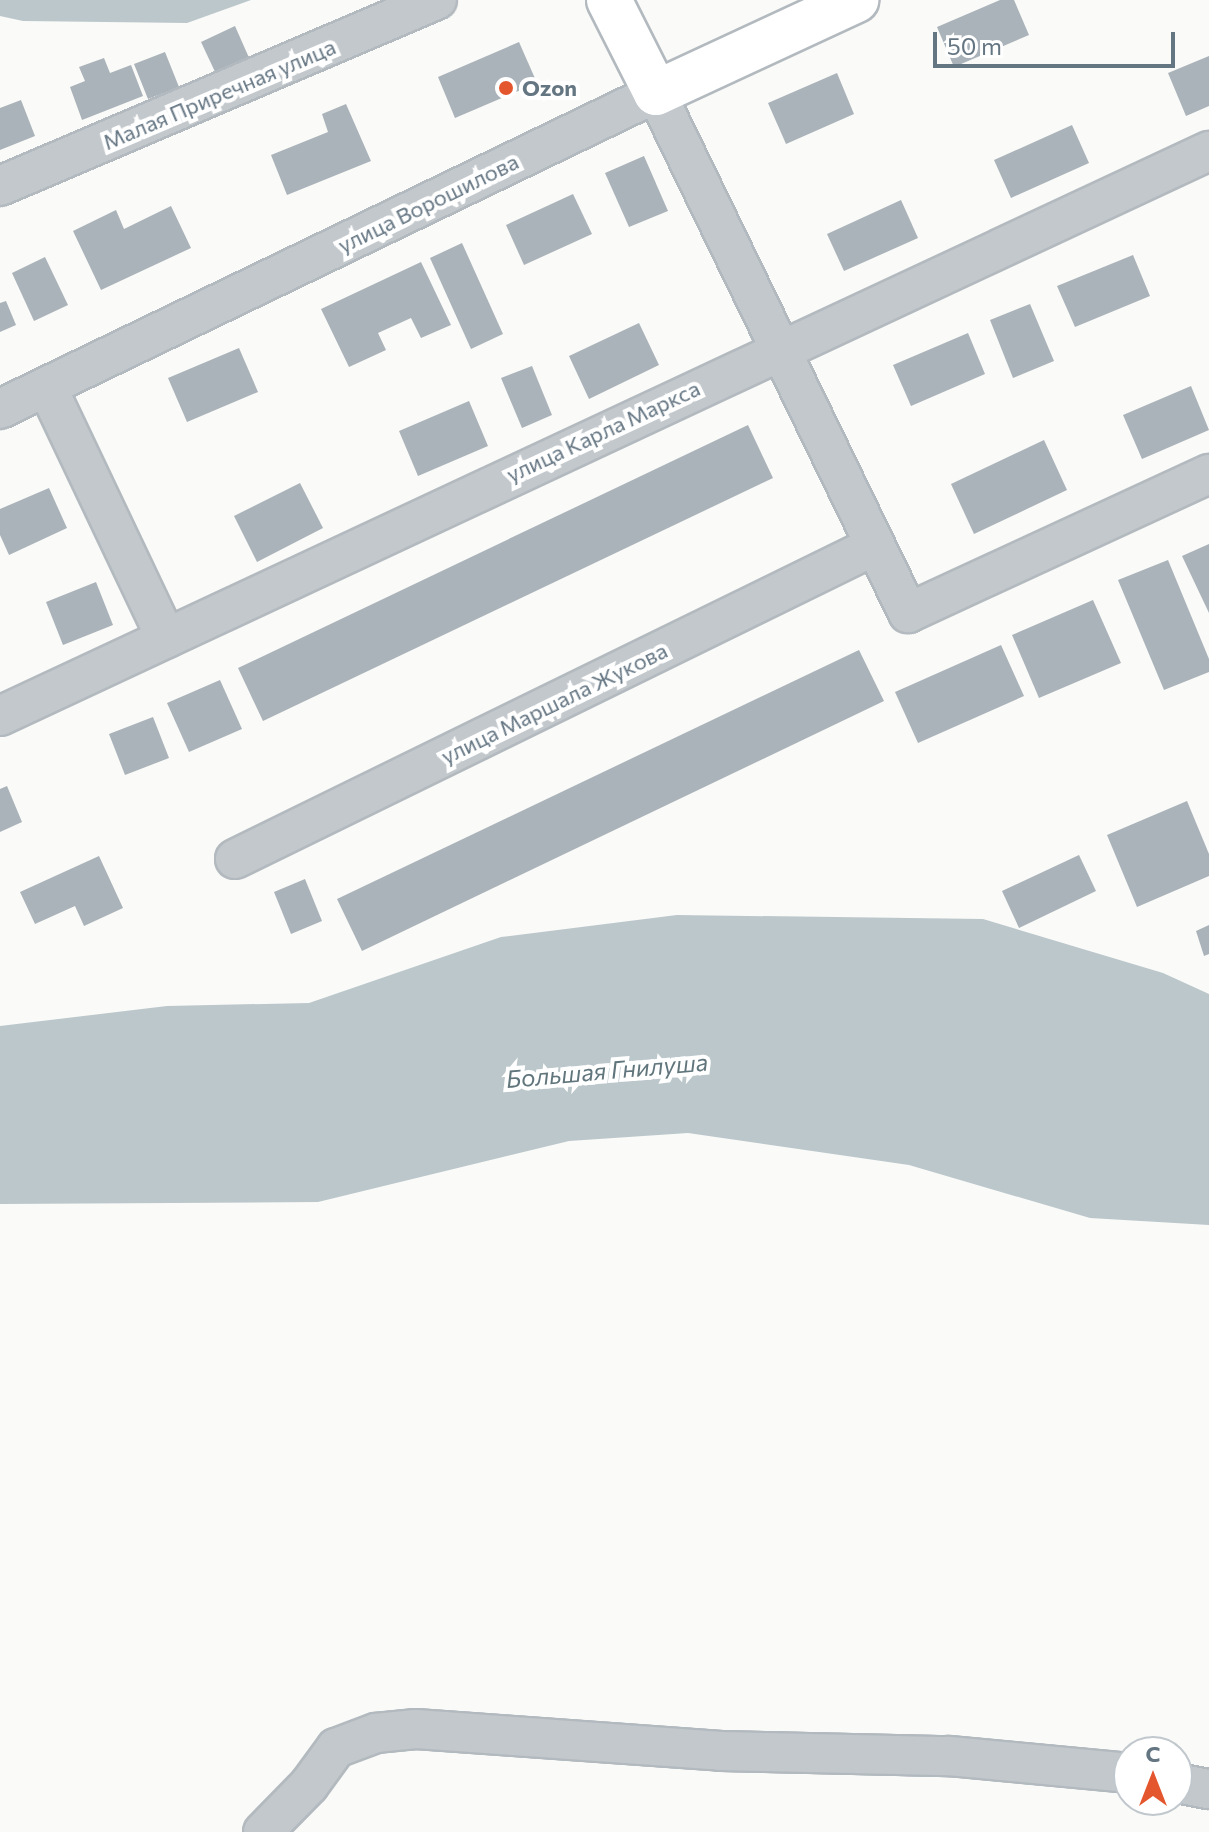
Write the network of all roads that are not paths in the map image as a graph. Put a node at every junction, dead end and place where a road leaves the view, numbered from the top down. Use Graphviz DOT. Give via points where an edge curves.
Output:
graph roads {
  1 [pos="437,0"];
  2 [pos="609,0"];
  3 [pos="856,0"];
  4 [pos="656,93"];
  5 [pos="1209,151"];
  6 [pos="0,186"];
  7 [pos="776,349"];
  8 [pos="47,387"];
  9 [pos="0,409"];
  10 [pos="1209,474"];
  11 [pos="874,546"];
  12 [pos="166,638"];
  13 [pos="0,716"];
  14 [pos="235,859"];
  15 [pos="1113,1771"];
  16 [pos="263,1832"];
  1 -- 6 [label="street, Малая Приречная улица"];
  2 -- 4 [label="main road"];
  3 -- 4 [label="main road, улица Ворошилова"];
  4 -- 7 [label="street"];
  4 -- 8 [label="street, улица Ворошилова"];
  5 -- 7 [label="street, улица Карла Маркса"];
  7 -- 11 [label="street"];
  7 -- 12 [label="street, улица Карла Маркса"];
  8 -- 9 [label="street, улица Ворошилова"];
  8 -- 12 [label="street"];
  10 -- 11 [label="street" via="908,613"];
  11 -- 14 [label="street, улица Маршала Жукова"];
  12 -- 13 [label="street, улица Карла Маркса"];
  15 -- 16 [label="street" via="950,1756 721,1751 416,1729 376,1733 336,1748"];
}
